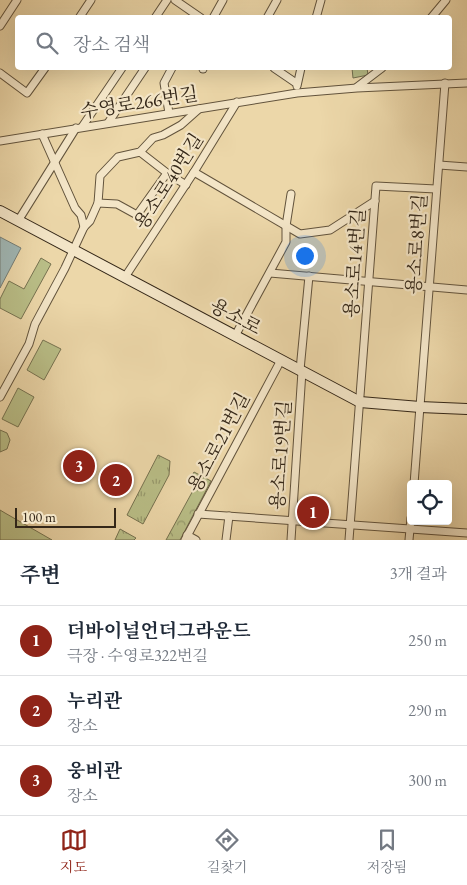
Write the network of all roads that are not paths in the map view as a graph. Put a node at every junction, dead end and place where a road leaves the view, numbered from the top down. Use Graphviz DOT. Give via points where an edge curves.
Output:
graph roads {
  1 [pos="17,0"];
  2 [pos="91,0"];
  3 [pos="166,0"];
  4 [pos="175,0"];
  5 [pos="223,0"];
  6 [pos="277,0"];
  7 [pos="321,0"];
  8 [pos="446,0"];
  9 [pos="81,15"];
  10 [pos="158,15"];
  11 [pos="197,15"];
  12 [pos="215,15"];
  13 [pos="269,15"];
  14 [pos="317,15"];
  15 [pos="434,15"];
  16 [pos="0,26"];
  17 [pos="44,70"];
  18 [pos="121,70"];
  19 [pos="144,70"];
  20 [pos="171,70"];
  21 [pos="277,70"];
  22 [pos="300,70"];
  23 [pos="380,70"];
  24 [pos="0,73"];
  25 [pos="296,83"];
  26 [pos="445,83"];
  27 [pos="467,83"];
  28 [pos="357,88"];
  29 [pos="297,93"];
  30 [pos="237,102"];
  31 [pos="200,108"];
  32 [pos="169,113"];
  33 [pos="108,123"];
  34 [pos="79,128"];
  35 [pos="42,134"];
  36 [pos="0,141"];
  37 [pos="140,152"];
  38 [pos="55,162"];
  39 [pos="439,165"];
  40 [pos="467,167"];
  41 [pos="194,172"];
  42 [pos="167,173"];
  43 [pos="186,185"];
  44 [pos="436,189"];
  45 [pos="291,194"];
  46 [pos="375,201"];
  47 [pos="98,203"];
  48 [pos="0,211"];
  49 [pos="18,221"];
  50 [pos="286,226"];
  51 [pos="84,228"];
  52 [pos="72,250"];
  53 [pos="270,273"];
  54 [pos="309,276"];
  55 [pos="125,277"];
  56 [pos="369,282"];
  57 [pos="430,286"];
  58 [pos="467,290"];
  59 [pos="235,336"];
  60 [pos="281,360"];
  61 [pos="301,370"];
  62 [pos="0,397"];
  63 [pos="360,402"];
  64 [pos="420,407"];
  65 [pos="466,408"];
  66 [pos="414,480"];
  67 [pos="198,514"];
  68 [pos="229,516"];
  69 [pos="292,521"];
  70 [pos="350,525"];
  71 [pos="410,525"];
  72 [pos="410,529"];
  73 [pos="467,533"];
  74 [pos="186,537"];
  75 [pos="196,540"];
  76 [pos="226,540"];
  77 [pos="290,540"];
  78 [pos="349,540"];
  79 [pos="409,540"];
  1 -- 16 [label="street"];
  2 -- 9 [label="street"];
  3 -- 10 [label="street"];
  4 -- 11 [label="street"];
  5 -- 12 [label="street"];
  6 -- 13 [label="street"];
  7 -- 14 [label="street"];
  8 -- 15 [label="street"];
  17 -- 24 [label="street" via="27,93"];
  18 -- 34 [label="street"];
  19 -- 33 [label="street"];
  20 -- 32 [label="street" via="164,83"];
  21 -- 25 [label="street"];
  22 -- 25 [label="street"];
  23 -- 28 [label="street"];
  25 -- 29 [label="street"];
  26 -- 27 [label="street, 수영로266번길"];
  26 -- 28 [label="street, 수영로266번길"];
  26 -- 39 [label="street, 용소로8번길"];
  28 -- 29 [label="street, 수영로266번길"];
  29 -- 30 [label="street, 수영로266번길"];
  30 -- 31 [label="street, 수영로266번길"];
  30 -- 41 [label="street, 용소로40번길"];
  31 -- 32 [label="street, 수영로266번길"];
  31 -- 37 [label="street" via="181,125 153,138"];
  32 -- 33 [label="street, 수영로266번길"];
  33 -- 34 [label="street, 수영로266번길"];
  34 -- 35 [label="street, 수영로266번길"];
  34 -- 38 [label="street"];
  35 -- 36 [label="street, 수영로266번길"];
  35 -- 38 [label="street"];
  37 -- 42 [label="street"];
  37 -- 47 [label="street" via="118,157 100,176"];
  38 -- 49 [label="street"];
  38 -- 51 [label="street"];
  39 -- 40 [label="street"];
  39 -- 44 [label="street, 용소로8번길"];
  41 -- 43 [label="street, 용소로40번길"];
  41 -- 50 [label="street"];
  42 -- 43 [label="street"];
  42 -- 47 [label="street" via="136,215 117,204"];
  43 -- 55 [label="street, 용소로40번길"];
  44 -- 46 [label="street, 용소로14번길" via="376,186"];
  44 -- 57 [label="street, 용소로8번길"];
  45 -- 50 [label="street"];
  46 -- 50 [label="street" via="330,230 300,234"];
  46 -- 56 [label="street, 용소로14번길"];
  47 -- 51 [label="street"];
  48 -- 49 [label="main road, 용소로"];
  49 -- 52 [label="main road, 용소로"];
  50 -- 53 [label="street" via="286,242"];
  51 -- 52 [label="street"];
  52 -- 55 [label="main road, 용소로"];
  52 -- 62 [label="street" via="35,324 29,344"];
  53 -- 54 [label="street"];
  53 -- 59 [label="street"];
  54 -- 56 [label="street"];
  54 -- 61 [label="street, 용소로19번길"];
  55 -- 59 [label="main road, 용소로"];
  56 -- 57 [label="street"];
  56 -- 63 [label="street, 용소로14번길"];
  57 -- 58 [label="street"];
  57 -- 64 [label="street, 용소로8번길"];
  59 -- 60 [label="main road, 용소로"];
  60 -- 61 [label="main road, 용소로"];
  60 -- 67 [label="street, 용소로21번길"];
  61 -- 63 [label="main road, 용소로"];
  61 -- 69 [label="street, 용소로19번길"];
  63 -- 64 [label="main road, 용소로"];
  63 -- 70 [label="street, 용소로14번길"];
  64 -- 65 [label="main road, 용소로"];
  64 -- 66 [label="street, 용소로8번길"];
  67 -- 68 [label="street"];
  67 -- 74 [label="street, 용소로21번길"];
  68 -- 69 [label="street"];
  68 -- 76 [label="street"];
  69 -- 70 [label="street"];
  69 -- 77 [label="street, 용소로19번길"];
  70 -- 72 [label="street"];
  70 -- 78 [label="street, 용소로14번길"];
  71 -- 72 [label="street"];
  72 -- 73 [label="street"];
  72 -- 79 [label="street"];
  74 -- 75 [label="street"];
}
